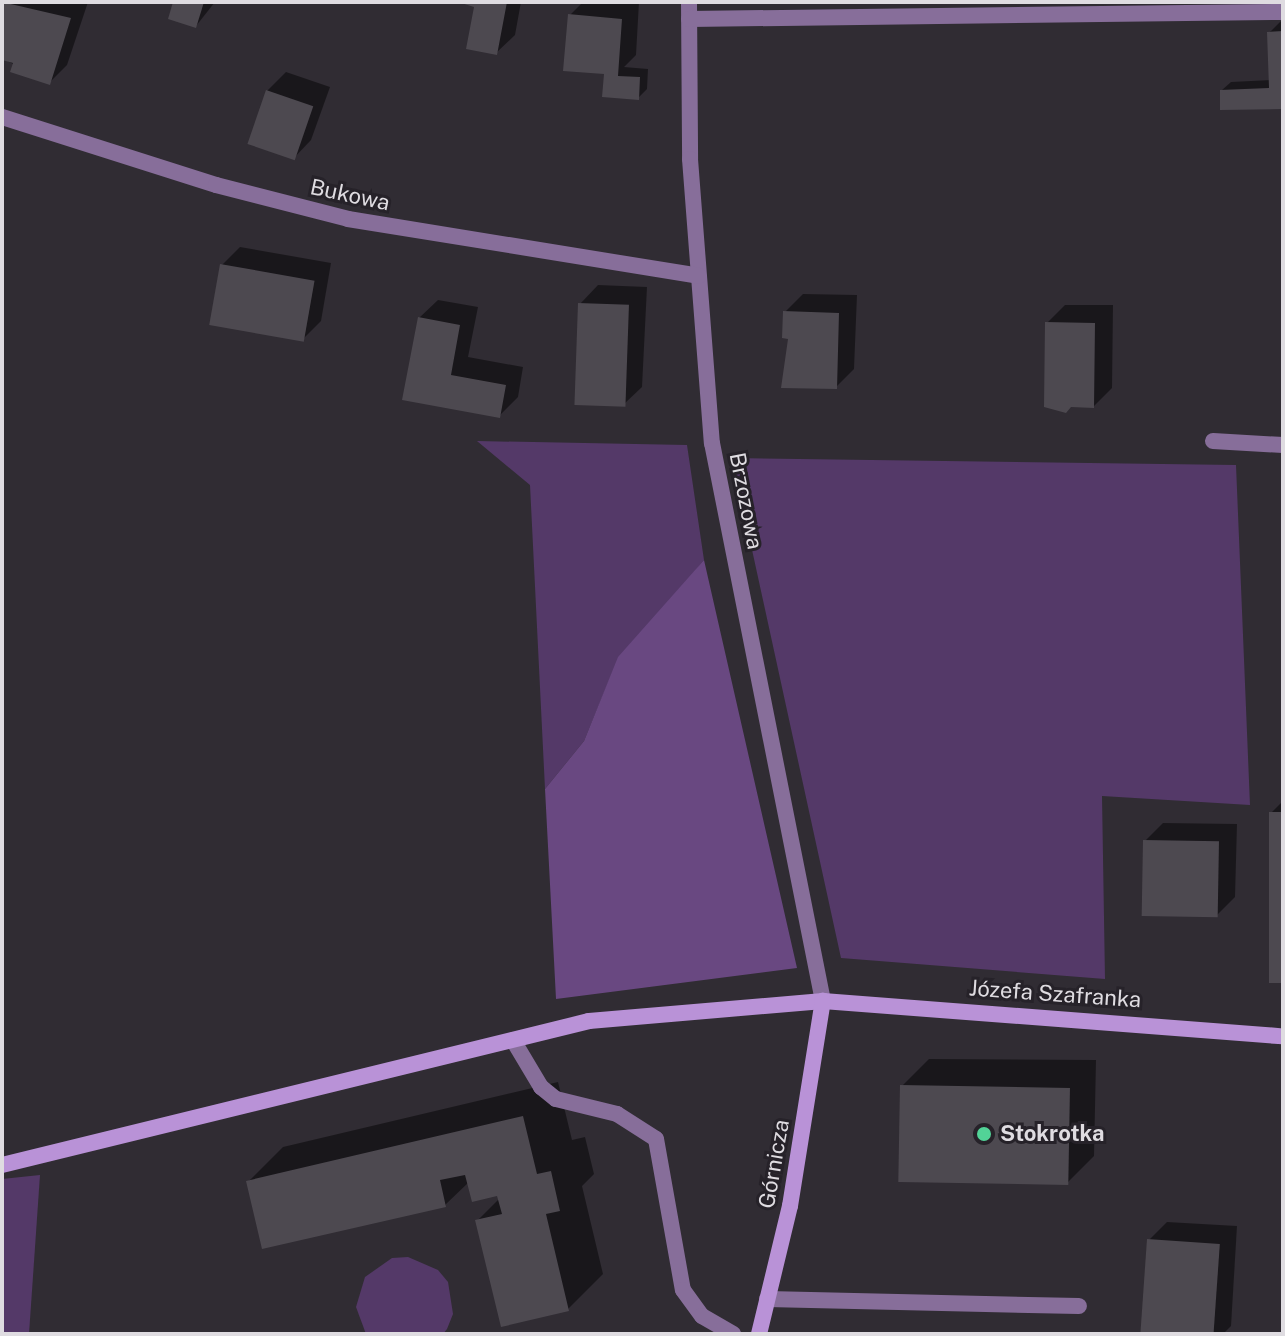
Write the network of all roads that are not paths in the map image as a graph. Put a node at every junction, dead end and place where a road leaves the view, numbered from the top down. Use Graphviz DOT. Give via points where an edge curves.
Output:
graph roads {
  1 [pos="689,10"];
  2 [pos="1283,12"];
  3 [pos="2,117"];
  4 [pos="698,276"];
  5 [pos="1213,441"];
  6 [pos="1283,445"];
  7 [pos="823,1001"];
  8 [pos="1283,1036"];
  9 [pos="513,1040"];
  10 [pos="2,1165"];
  11 [pos="767,1299"];
  12 [pos="1079,1306"];
  13 [pos="733,1334"];
  14 [pos="759,1334"];
  1 -- 2 [label="street"];
  1 -- 4 [label="street, Brzozowa"];
  3 -- 4 [label="street, Bukowa" via="216,185 348,219"];
  4 -- 7 [label="street, Brzozowa" via="712,443"];
  5 -- 6 [label="street"];
  7 -- 8 [label="street, Józefa Szafranka"];
  7 -- 9 [label="street, Józefa Szafranka" via="589,1021"];
  7 -- 11 [label="street, Górnicza" via="790,1206"];
  9 -- 10 [label="street, Józefa Szafranka"];
  9 -- 13 [label="street" via="541,1087 556,1099 617,1114 656,1139 683,1290 702,1316"];
  11 -- 12 [label="street"];
  11 -- 14 [label="street, Górnicza"];
}
